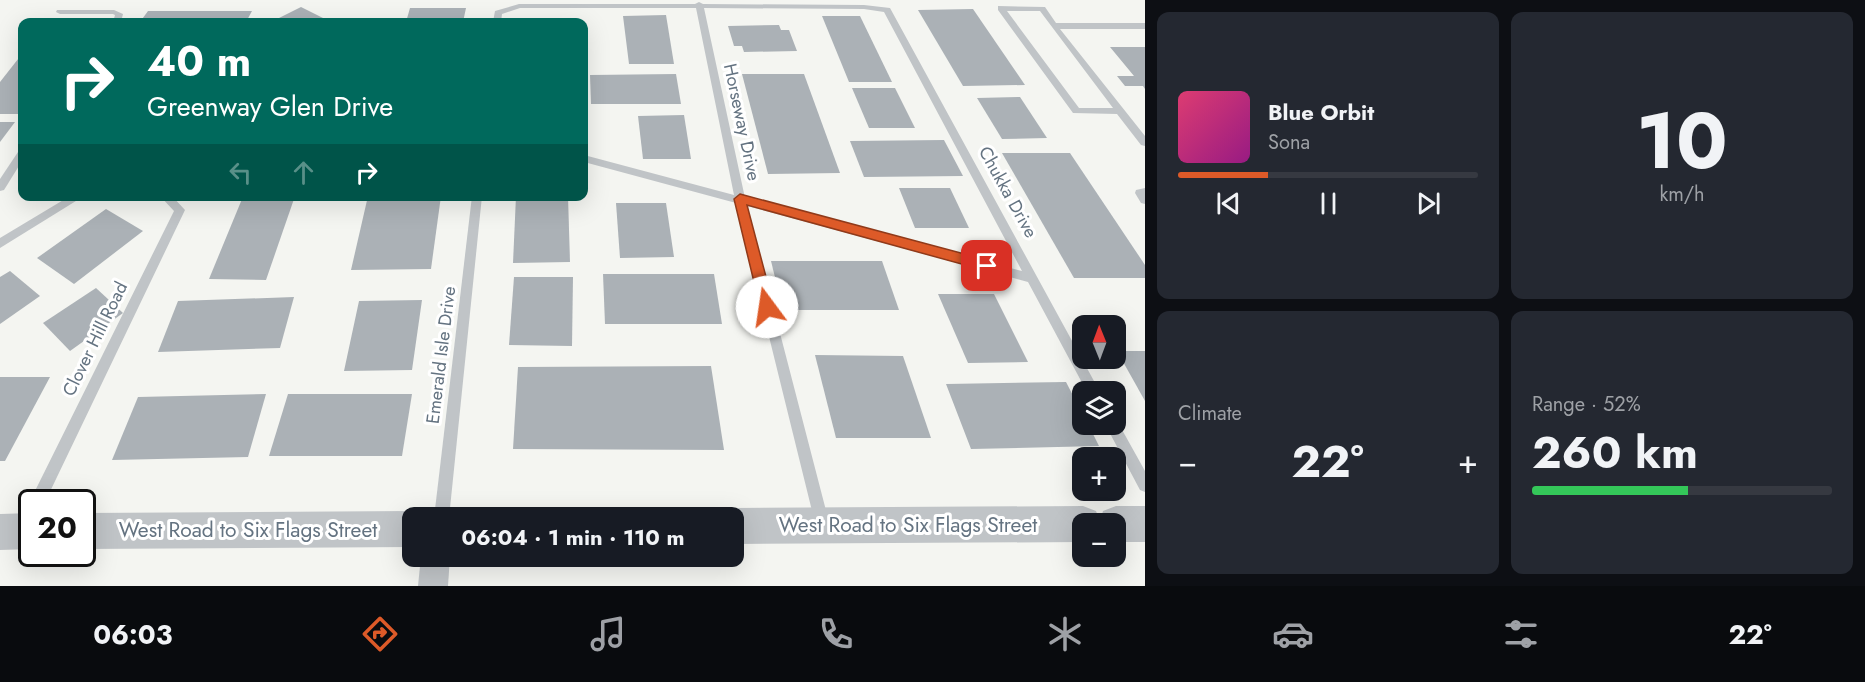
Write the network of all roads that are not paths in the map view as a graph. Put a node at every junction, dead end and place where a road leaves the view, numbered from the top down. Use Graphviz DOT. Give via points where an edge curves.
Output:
graph roads {
  1 [pos="699,4"];
  2 [pos="60,12"];
  3 [pos="118,18"];
  4 [pos="498,18"];
  5 [pos="1054,26"];
  6 [pos="1145,26"];
  7 [pos="1120,111"];
  8 [pos="1145,144"];
  9 [pos="18,160"];
  10 [pos="588,160"];
  11 [pos="0,188"];
  12 [pos="1145,192"];
  13 [pos="740,199"];
  14 [pos="1145,200"];
  15 [pos="71,201"];
  16 [pos="170,201"];
  17 [pos="476,201"];
  18 [pos="0,243"];
  19 [pos="1032,278"];
  20 [pos="1088,381"];
  21 [pos="1118,435"];
  22 [pos="1145,485"];
  23 [pos="41,489"];
  24 [pos="442,507"];
  25 [pos="1072,524"];
  26 [pos="1126,524"];
  27 [pos="1145,524"];
  28 [pos="744,526"];
  29 [pos="822,526"];
  30 [pos="402,529"];
  31 [pos="96,531"];
  32 [pos="435,567"];
  33 [pos="433,586"];
  1 -- 4 [label="lane" via="519,6"];
  1 -- 13 [label="lane, Horseway Drive"];
  1 -- 19 [label="lane, Chukka Drive" via="887,10"];
  2 -- 3 [label="lane" via="114,12 119,14"];
  5 -- 6 [label="lane"];
  5 -- 7 [label="lane"];
  5 -- 7 [label="lane" via="1041,9 1001,8 1076,111"];
  7 -- 8 [label="lane"];
  9 -- 11 [label="lane"];
  10 -- 13 [label="lane"];
  12 -- 14 [label="lane" via="1140,193"];
  13 -- 19 [label="lane"];
  13 -- 29 [label="lane, Horseway Drive"];
  15 -- 18 [label="lane"];
  16 -- 23 [label="lane, Clover Hill Road" via="180,210"];
  17 -- 24 [label="lane, Emerald Isle Drive"];
  19 -- 20 [label="lane, Chukka Drive"];
  21 -- 22 [label="lane"];
  25 -- 29 [label="street, West Road to Six Flags Street"];
  26 -- 27 [label="street"];
  28 -- 29 [label="street, West Road to Six Flags Street"];
  30 -- 31 [label="street, West Road to Six Flags Street"];
  32 -- 33 [label="street"];
}
